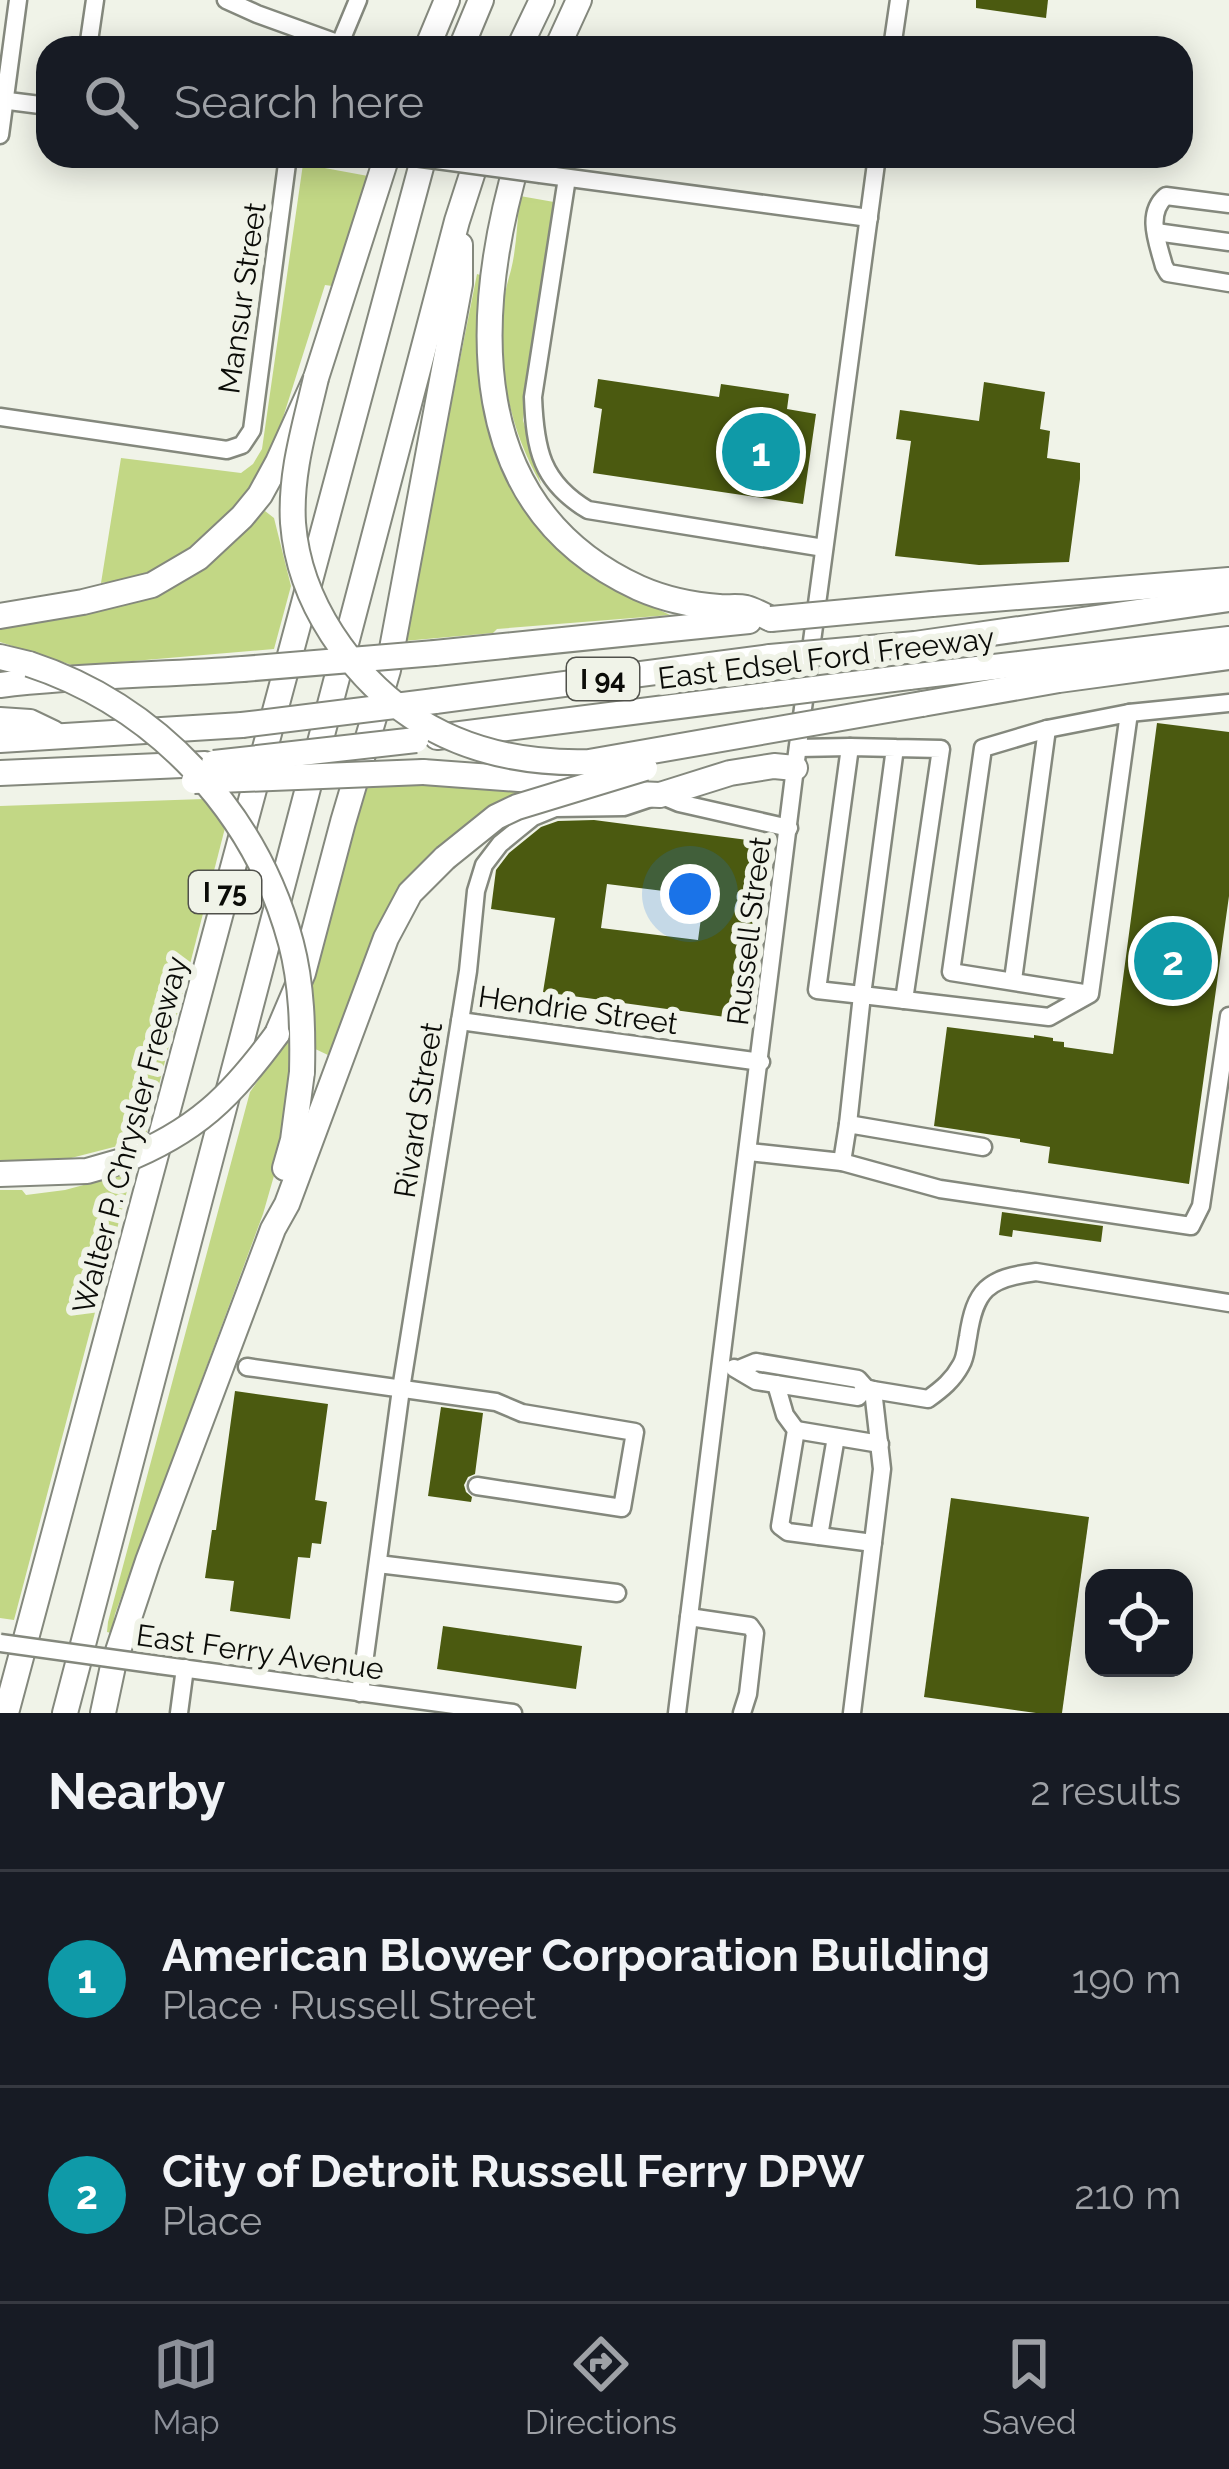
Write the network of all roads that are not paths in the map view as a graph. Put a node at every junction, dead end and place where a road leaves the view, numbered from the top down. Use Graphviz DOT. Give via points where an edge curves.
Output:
graph roads {
  1 [pos="18,0"];
  2 [pos="95,0"];
  3 [pos="226,0"];
  4 [pos="358,0"];
  5 [pos="447,0"];
  6 [pos="481,0"];
  7 [pos="542,0"];
  8 [pos="578,0"];
  9 [pos="899,0"];
  10 [pos="90,36"];
  11 [pos="313,36"];
  12 [pos="343,36"];
  13 [pos="432,36"];
  14 [pos="466,36"];
  15 [pos="525,36"];
  16 [pos="562,36"];
  17 [pos="894,36"];
  18 [pos="2,100"];
  19 [pos="36,104"];
  20 [pos="0,134"];
  21 [pos="286,168"];
  22 [pos="384,168"];
  23 [pos="421,168"];
  24 [pos="474,168"];
  25 [pos="496,168"];
  26 [pos="515,168"];
  27 [pos="876,168"];
  28 [pos="567,178"];
  29 [pos="1229,204"];
  30 [pos="869,218"];
  31 [pos="457,221"];
  32 [pos="1156,232"];
  33 [pos="1229,242"];
  34 [pos="1229,284"];
  35 [pos="316,378"];
  36 [pos="0,418"];
  37 [pos="824,548"];
  38 [pos="1229,580"];
  39 [pos="1229,599"];
  40 [pos="698,615"];
  41 [pos="0,616"];
  42 [pos="1229,639"];
  43 [pos="1229,657"];
  44 [pos="0,658"];
  45 [pos="0,685"];
  46 [pos="1229,703"];
  47 [pos="1129,713"];
  48 [pos="0,720"];
  49 [pos="1047,728"];
  50 [pos="756,735"];
  51 [pos="61,737"];
  52 [pos="0,740"];
  53 [pos="850,747"];
  54 [pos="895,748"];
  55 [pos="797,758"];
  56 [pos="147,767"];
  57 [pos="0,773"];
  58 [pos="660,796"];
  59 [pos="789,828"];
  60 [pos="1013,980"];
  61 [pos="1090,994"];
  62 [pos="862,995"];
  63 [pos="904,1000"];
  64 [pos="1229,1016"];
  65 [pos="460,1021"];
  66 [pos="761,1062"];
  67 [pos="848,1124"];
  68 [pos="983,1148"];
  69 [pos="749,1152"];
  70 [pos="842,1162"];
  71 [pos="0,1174"];
  72 [pos="273,1229"];
  73 [pos="1229,1303"];
  74 [pos="248,1367"];
  75 [pos="730,1367"];
  76 [pos="776,1384"];
  77 [pos="401,1389"];
  78 [pos="870,1389"];
  79 [pos="796,1430"];
  80 [pos="836,1437"];
  81 [pos="880,1444"];
  82 [pos="477,1486"];
  83 [pos="819,1537"];
  84 [pos="873,1544"];
  85 [pos="378,1564"];
  86 [pos="617,1594"];
  87 [pos="689,1617"];
  88 [pos="130,1619"];
  89 [pos="0,1643"];
  90 [pos="185,1668"];
  91 [pos="360,1693"];
  92 [pos="7,1713"];
  93 [pos="65,1713"];
  94 [pos="103,1713"];
  95 [pos="119,1713"];
  96 [pos="179,1713"];
  97 [pos="513,1713"];
  98 [pos="677,1713"];
  99 [pos="742,1713"];
  100 [pos="852,1713"];
  1 -- 18 [label="street"];
  2 -- 10 [label="street"];
  3 -- 11 [label="street"];
  4 -- 12 [label="street"];
  5 -- 13 [label="highway"];
  6 -- 14 [label="highway"];
  7 -- 15 [label="highway"];
  8 -- 16 [label="highway"];
  9 -- 17 [label="street"];
  18 -- 19 [label="street"];
  18 -- 20 [label="street"];
  21 -- 36 [label="street, Mansur Street" via="252,430 242,445 227,450"];
  22 -- 35 [label="highway"];
  23 -- 92 [label="highway, Walter P. Chrysler Freeway / I 75"];
  24 -- 31 [label="highway, I 75"];
  25 -- 28 [label="street, bridge"];
  26 -- 40 [label="highway" via="488,300 492,384 511,458 566,541 621,579"];
  27 -- 30 [label="street, Russell Street"];
  28 -- 30 [label="street"];
  28 -- 37 [label="street" via="532,398 542,463 553,480 588,510"];
  29 -- 32 [label="street" via="1166,196 1156,205"];
  30 -- 37 [label="street, Russell Street"];
  31 -- 71 [label="highway, bridge" via="460,284 388,670 303,973 277,1034 217,1107 151,1150 87,1172"];
  31 -- 93 [label="highway, I 75"];
  32 -- 33 [label="street"];
  32 -- 34 [label="street" via="1168,273"];
  35 -- 41 [label="highway" via="260,495 198,558 152,585"];
  35 -- 50 [label="highway, bridge" via="295,469 297,547 324,621 387,698 440,734 536,761 611,760"];
  37 -- 55 [label="street, Russell Street"];
  38 -- 40 [label="highway, bridge" via="771,619"];
  39 -- 51 [label="highway, I 94, bridge" via="242,725"];
  40 -- 45 [label="highway, bridge" via="435,653"];
  42 -- 56 [label="highway, East Edsel Ford Freeway / I 94, bridge"];
  43 -- 50 [label="highway, bridge"];
  44 -- 72 [label="highway, bridge" via="58,673 113,700 171,743 226,805 264,867 291,942 303,1028 293,1140"];
  46 -- 47 [label="street"];
  47 -- 49 [label="street"];
  47 -- 61 [label="street"];
  48 -- 51 [label="highway" via="30,722"];
  49 -- 60 [label="street"];
  49 -- 60 [label="street" via="983,748 951,973"];
  50 -- 72 [label="highway, bridge" via="517,807 445,857 410,893 386,938"];
  51 -- 52 [label="highway, I 94"];
  53 -- 54 [label="street"];
  53 -- 55 [label="street"];
  53 -- 62 [label="street" via="817,990"];
  54 -- 62 [label="street"];
  54 -- 63 [label="street" via="941,749"];
  55 -- 58 [label="highway"];
  55 -- 59 [label="street, Russell Street"];
  56 -- 57 [label="highway, East Edsel Ford Freeway / I 94"];
  56 -- 58 [label="highway, bridge" via="192,781 423,772"];
  58 -- 59 [label="street, Rivard Street"];
  58 -- 65 [label="street, Rivard Street" via="625,807 555,808 500,844 476,891"];
  59 -- 66 [label="street, Russell Street"];
  60 -- 61 [label="street"];
  61 -- 63 [label="street" via="1049,1017"];
  62 -- 63 [label="street"];
  62 -- 67 [label="street"];
  64 -- 70 [label="street" via="1201,1206 1191,1226 940,1189"];
  65 -- 66 [label="street, Hendrie Street"];
  65 -- 77 [label="street, Rivard Street"];
  66 -- 69 [label="street, Russell Street"];
  67 -- 68 [label="street"];
  67 -- 70 [label="street"];
  69 -- 70 [label="street"];
  69 -- 75 [label="street, Russell Street"];
  72 -- 88 [label="highway"];
  73 -- 78 [label="street" via="1015,1274 977,1297 964,1361 946,1386 928,1399"];
  74 -- 77 [label="street"];
  75 -- 76 [label="street"];
  75 -- 78 [label="street" via="757,1362 858,1379"];
  75 -- 87 [label="street, Russell Street"];
  76 -- 78 [label="street" via="858,1397"];
  76 -- 79 [label="street"];
  77 -- 82 [label="street" via="635,1432 622,1508"];
  77 -- 85 [label="street, Rivard Street"];
  78 -- 81 [label="street"];
  79 -- 80 [label="street"];
  79 -- 83 [label="street" via="780,1526"];
  80 -- 81 [label="street"];
  80 -- 83 [label="street"];
  81 -- 84 [label="street"];
  83 -- 84 [label="street"];
  84 -- 100 [label="street"];
  85 -- 86 [label="street"];
  85 -- 91 [label="street, Rivard Street"];
  87 -- 98 [label="street, Russell Street"];
  87 -- 99 [label="street" via="750,1625 755,1633"];
  88 -- 94 [label="highway"];
  88 -- 95 [label="highway"];
  89 -- 90 [label="street, East Ferry Avenue, bridge"];
  90 -- 91 [label="street, East Ferry Avenue"];
  90 -- 96 [label="street"];
  91 -- 97 [label="street, East Ferry Avenue"];
}
